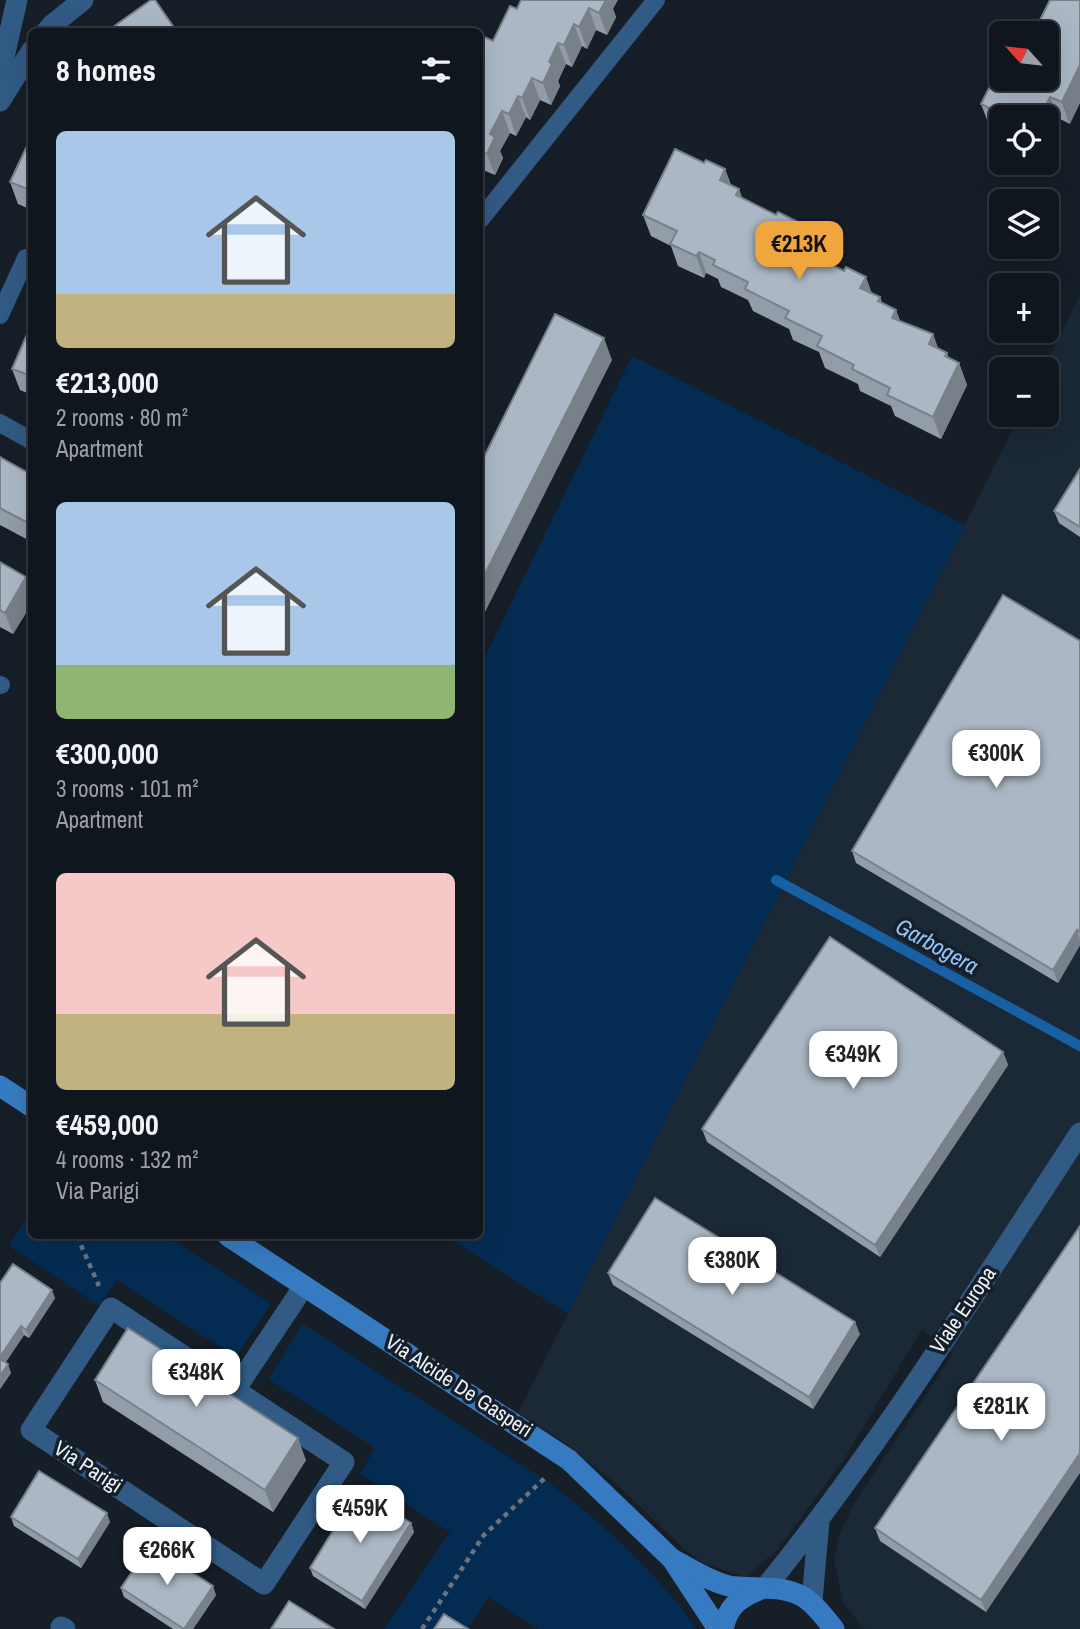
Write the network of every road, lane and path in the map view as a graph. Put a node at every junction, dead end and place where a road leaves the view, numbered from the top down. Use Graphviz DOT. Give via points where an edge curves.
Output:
graph roads {
  1 [pos="17,0"];
  2 [pos="83,0"];
  3 [pos="656,0"];
  4 [pos="48,28"];
  5 [pos="28,56"];
  6 [pos="0,75"];
  7 [pos="0,101"];
  8 [pos="483,216"];
  9 [pos="28,259"];
  10 [pos="0,316"];
  11 [pos="0,423"];
  12 [pos="28,439"];
  13 [pos="0,1086"];
  14 [pos="28,1104"];
  15 [pos="1080,1133"];
  16 [pos="78,1239"];
  17 [pos="233,1239"];
  18 [pos="304,1286"];
  19 [pos="111,1308"];
  20 [pos="235,1390"];
  21 [pos="569,1460"];
  22 [pos="819,1521"];
  23 [pos="672,1559"];
  24 [pos="765,1588"];
  25 [pos="812,1601"];
  26 [pos="422,1629"];
  27 [pos="720,1629"];
  28 [pos="834,1629"];
  1 -- 6 [label="street"];
  2 -- 4 [label="street"];
  3 -- 8 [label="lane"];
  5 -- 7 [label="street"];
  9 -- 10 [label="lane"];
  11 -- 12 [label="lane"];
  13 -- 14 [label="street"];
  15 -- 22 [label="street, Viale Europa"];
  16 -- 19 [label="path"];
  17 -- 18 [label="street, Via Alcide De Gasperi"];
  18 -- 20 [label="street"];
  18 -- 21 [label="street, Via Alcide De Gasperi"];
  19 -- 20 [label="street, Via Parigi"];
  19 -- 20 [label="street, Via Parigi" via="31,1430 264,1584 344,1462"];
  21 -- 23 [label="street, Via Alcide De Gasperi"];
  21 -- 26 [label="path" via="536,1484 484,1535"];
  22 -- 24 [label="street, Viale Europa"];
  22 -- 25 [label="street"];
  23 -- 24 [label="street, Via Alcide De Gasperi" via="727,1585"];
  23 -- 27 [label="street, Via Alcide De Gasperi"];
  24 -- 25 [label="street, Via Alcide De Gasperi" via="787,1589"];
  24 -- 27 [label="street, Via Alcide De Gasperi" via="737,1601"];
  25 -- 28 [label="street"];
}
